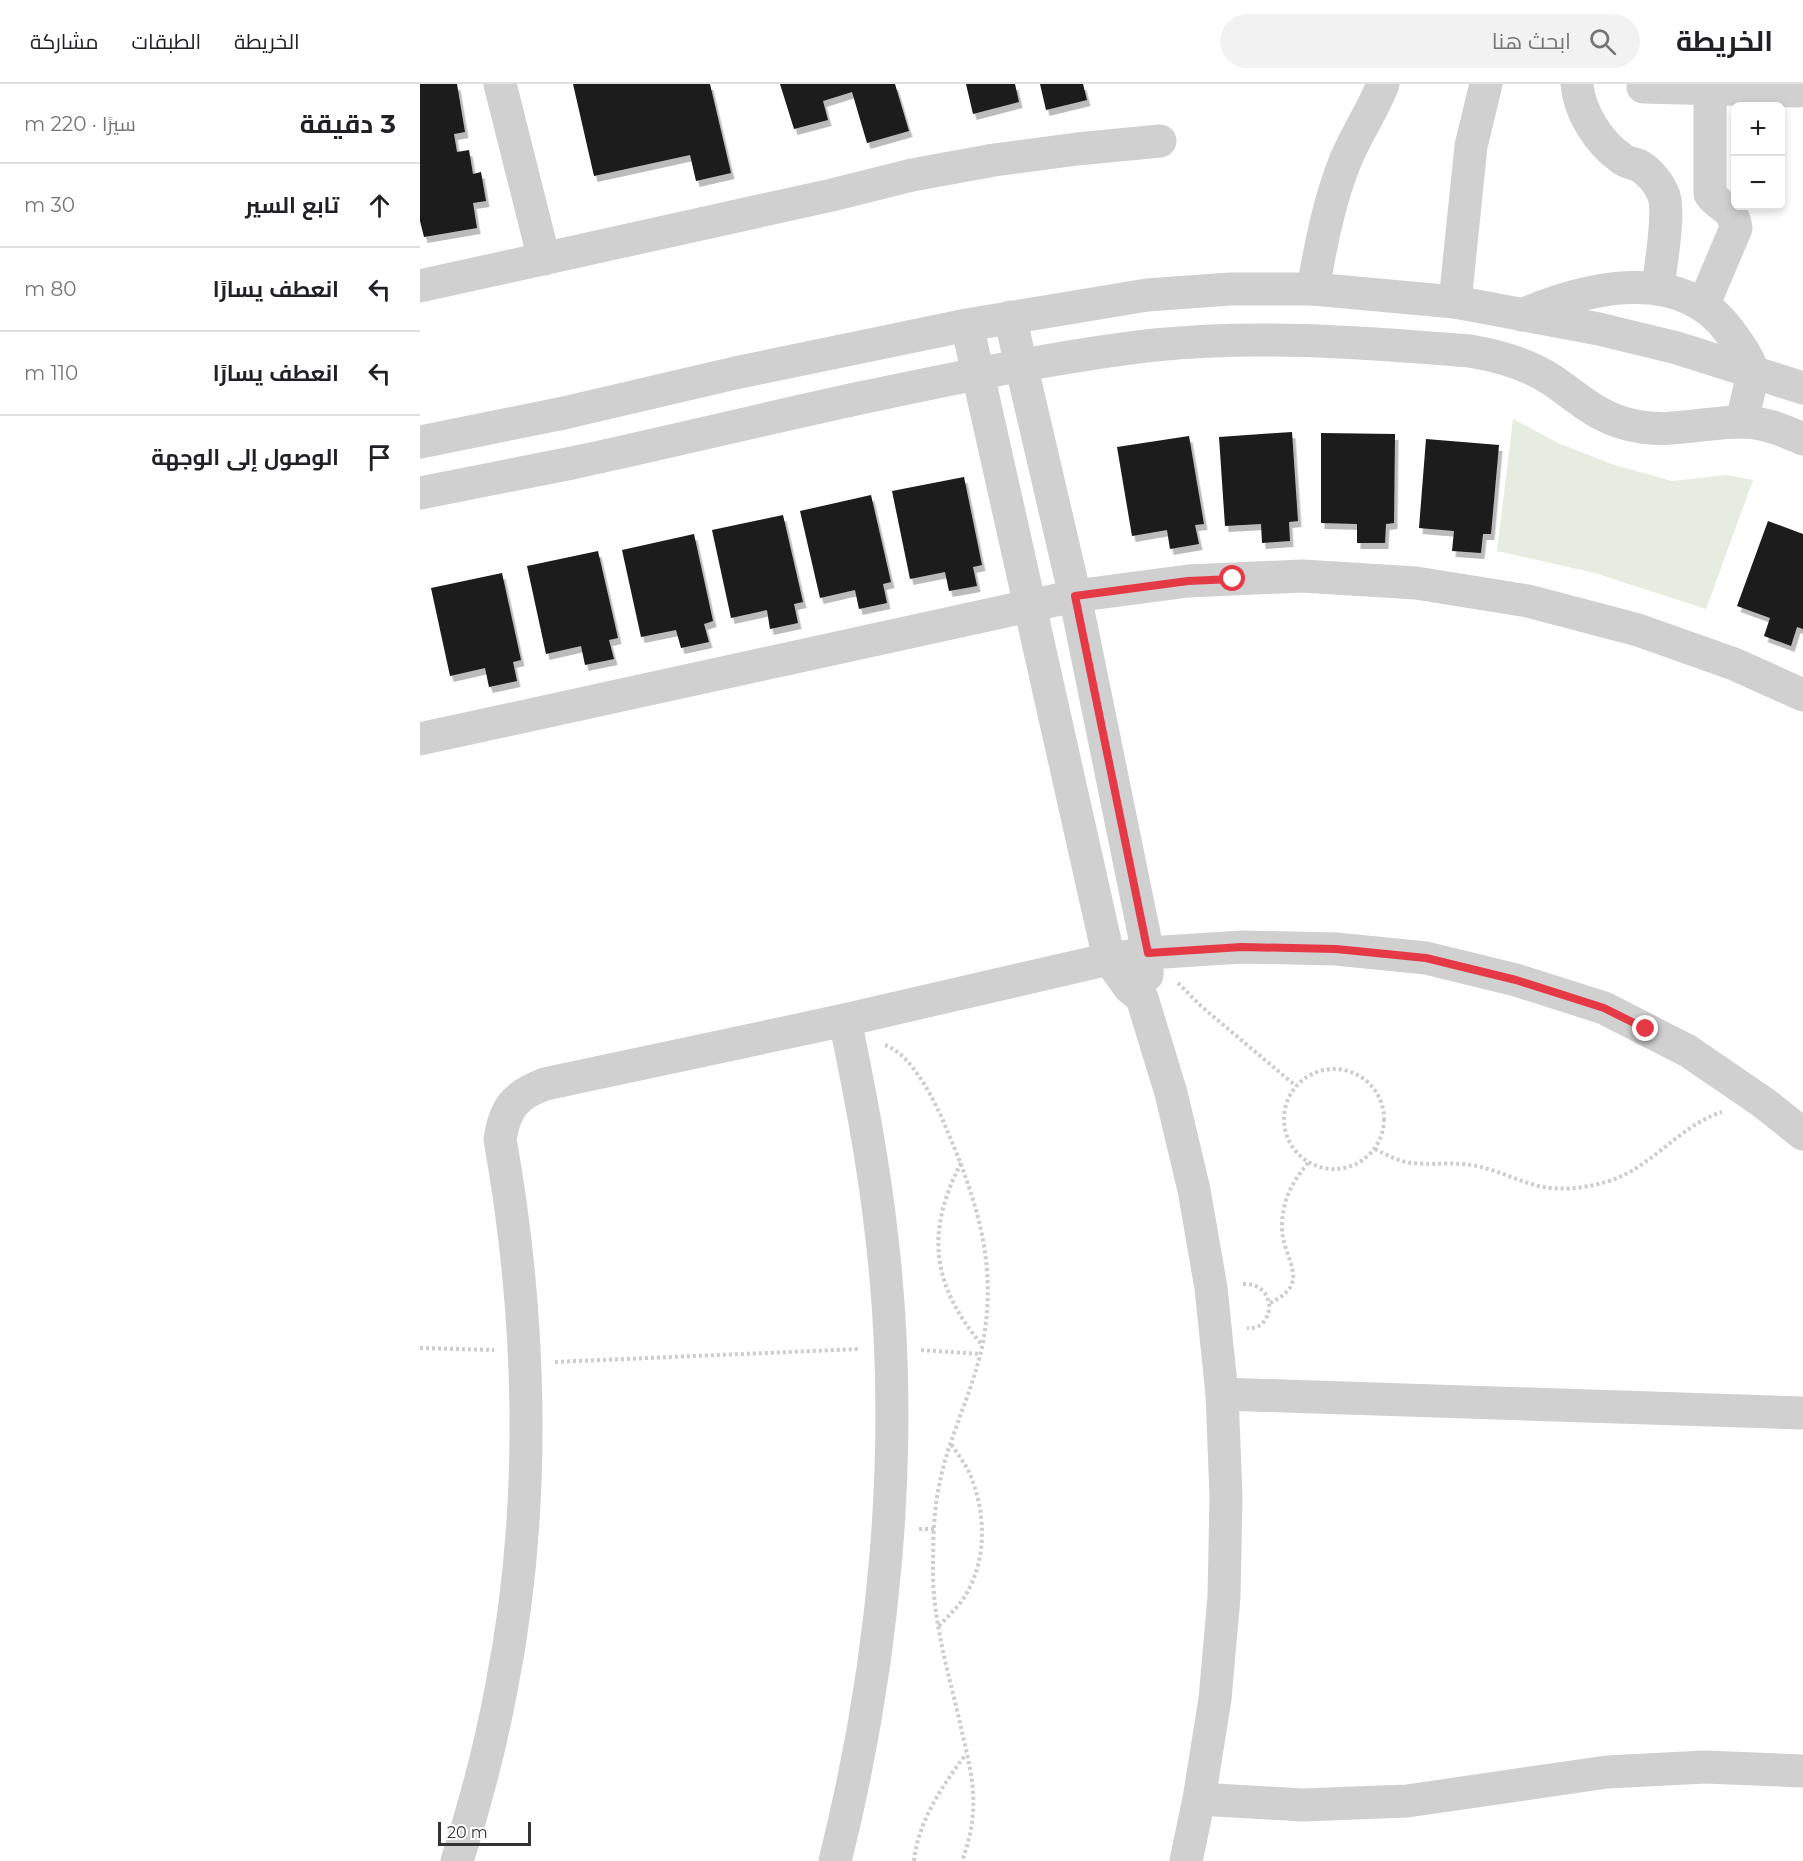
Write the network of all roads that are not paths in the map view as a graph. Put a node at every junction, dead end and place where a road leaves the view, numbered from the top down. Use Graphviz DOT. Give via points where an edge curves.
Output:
graph roads {
  1 [pos="501,84"];
  2 [pos="1383,84"];
  3 [pos="1486,84"];
  4 [pos="1576,84"];
  5 [pos="1643,87"];
  6 [pos="1710,88"];
  7 [pos="1803,89"];
  8 [pos="1160,141"];
  9 [pos="544,259"];
  10 [pos="420,286"];
  11 [pos="1313,289"];
  12 [pos="1658,289"];
  13 [pos="1455,302"];
  14 [pos="1703,306"];
  15 [pos="1522,315"];
  16 [pos="1010,317"];
  17 [pos="967,325"];
  18 [pos="1513,361"];
  19 [pos="1022,366"];
  20 [pos="1752,371"];
  21 [pos="977,375"];
  22 [pos="1803,388"];
  23 [pos="1742,422"];
  24 [pos="1803,439"];
  25 [pos="420,442"];
  26 [pos="420,493"];
  27 [pos="1075,596"];
  28 [pos="1029,606"];
  29 [pos="1803,695"];
  30 [pos="420,740"];
  31 [pos="1148,953"];
  32 [pos="1109,959"];
  33 [pos="1142,998"];
  34 [pos="847,1031"];
  35 [pos="1803,1134"];
  36 [pos="1222,1394"];
  37 [pos="1803,1413"];
  38 [pos="1803,1771"];
  39 [pos="1199,1799"];
  40 [pos="457,1861"];
  41 [pos="835,1861"];
  42 [pos="1186,1861"];
  1 -- 9 [label="street"];
  2 -- 11 [label="street" via="1347,158 1325,222"];
  3 -- 13 [label="street" via="1471,146"];
  4 -- 12 [label="street" via="1586,116 1601,139 1621,159 1640,166 1655,180 1664,197"];
  5 -- 6 [label="street"];
  6 -- 7 [label="street"];
  6 -- 14 [label="street" via="1710,194 1734,216 1736,228"];
  8 -- 9 [label="street" via="994,160 912,175"];
  9 -- 10 [label="street"];
  11 -- 13 [label="street"];
  11 -- 16 [label="street" via="1230,288 1147,295"];
  12 -- 14 [label="street"];
  12 -- 15 [label="street" via="1625,287 1589,292"];
  13 -- 15 [label="street"];
  14 -- 20 [label="street" via="1742,347"];
  15 -- 18 [label="street"];
  15 -- 20 [label="street" via="1611,331"];
  16 -- 17 [label="street"];
  16 -- 19 [label="street"];
  17 -- 21 [label="street"];
  17 -- 25 [label="street"];
  18 -- 19 [label="street" via="1470,351 1310,340 1232,340 1155,345"];
  18 -- 23 [label="street" via="1552,380 1587,407 1627,424 1670,430"];
  19 -- 21 [label="street"];
  19 -- 27 [label="street"];
  20 -- 22 [label="street"];
  20 -- 23 [label="street"];
  21 -- 26 [label="street"];
  21 -- 28 [label="street"];
  23 -- 24 [label="street" via="1780,429"];
  27 -- 28 [label="street"];
  27 -- 29 [label="street" via="1188,581 1302,576 1416,583 1528,601 1638,630 1734,664"];
  27 -- 31 [label="street"];
  28 -- 30 [label="street"];
  28 -- 32 [label="street"];
  31 -- 32 [label="street"];
  31 -- 33 [label="street"];
  31 -- 35 [label="street" via="1242,947 1336,949 1437,961 1516,980 1604,1008 1688,1051"];
  32 -- 33 [label="street"];
  32 -- 34 [label="street"];
  33 -- 36 [label="street" via="1171,1093 1194,1190 1211,1288"];
  34 -- 40 [label="street" via="545,1084 527,1091 512,1104 503,1120 500,1139 517,1254 524,1357 525,1470 518,1580 501,1688 477,1795"];
  34 -- 41 [label="street" via="867,1130 881,1230 890,1347 888,1516 868,1707"];
  36 -- 37 [label="street"];
  36 -- 39 [label="street" via="1224,1598 1215,1699"];
  38 -- 39 [label="street" via="1705,1767 1606,1772 1407,1801 1303,1805"];
  39 -- 42 [label="street"];
}
